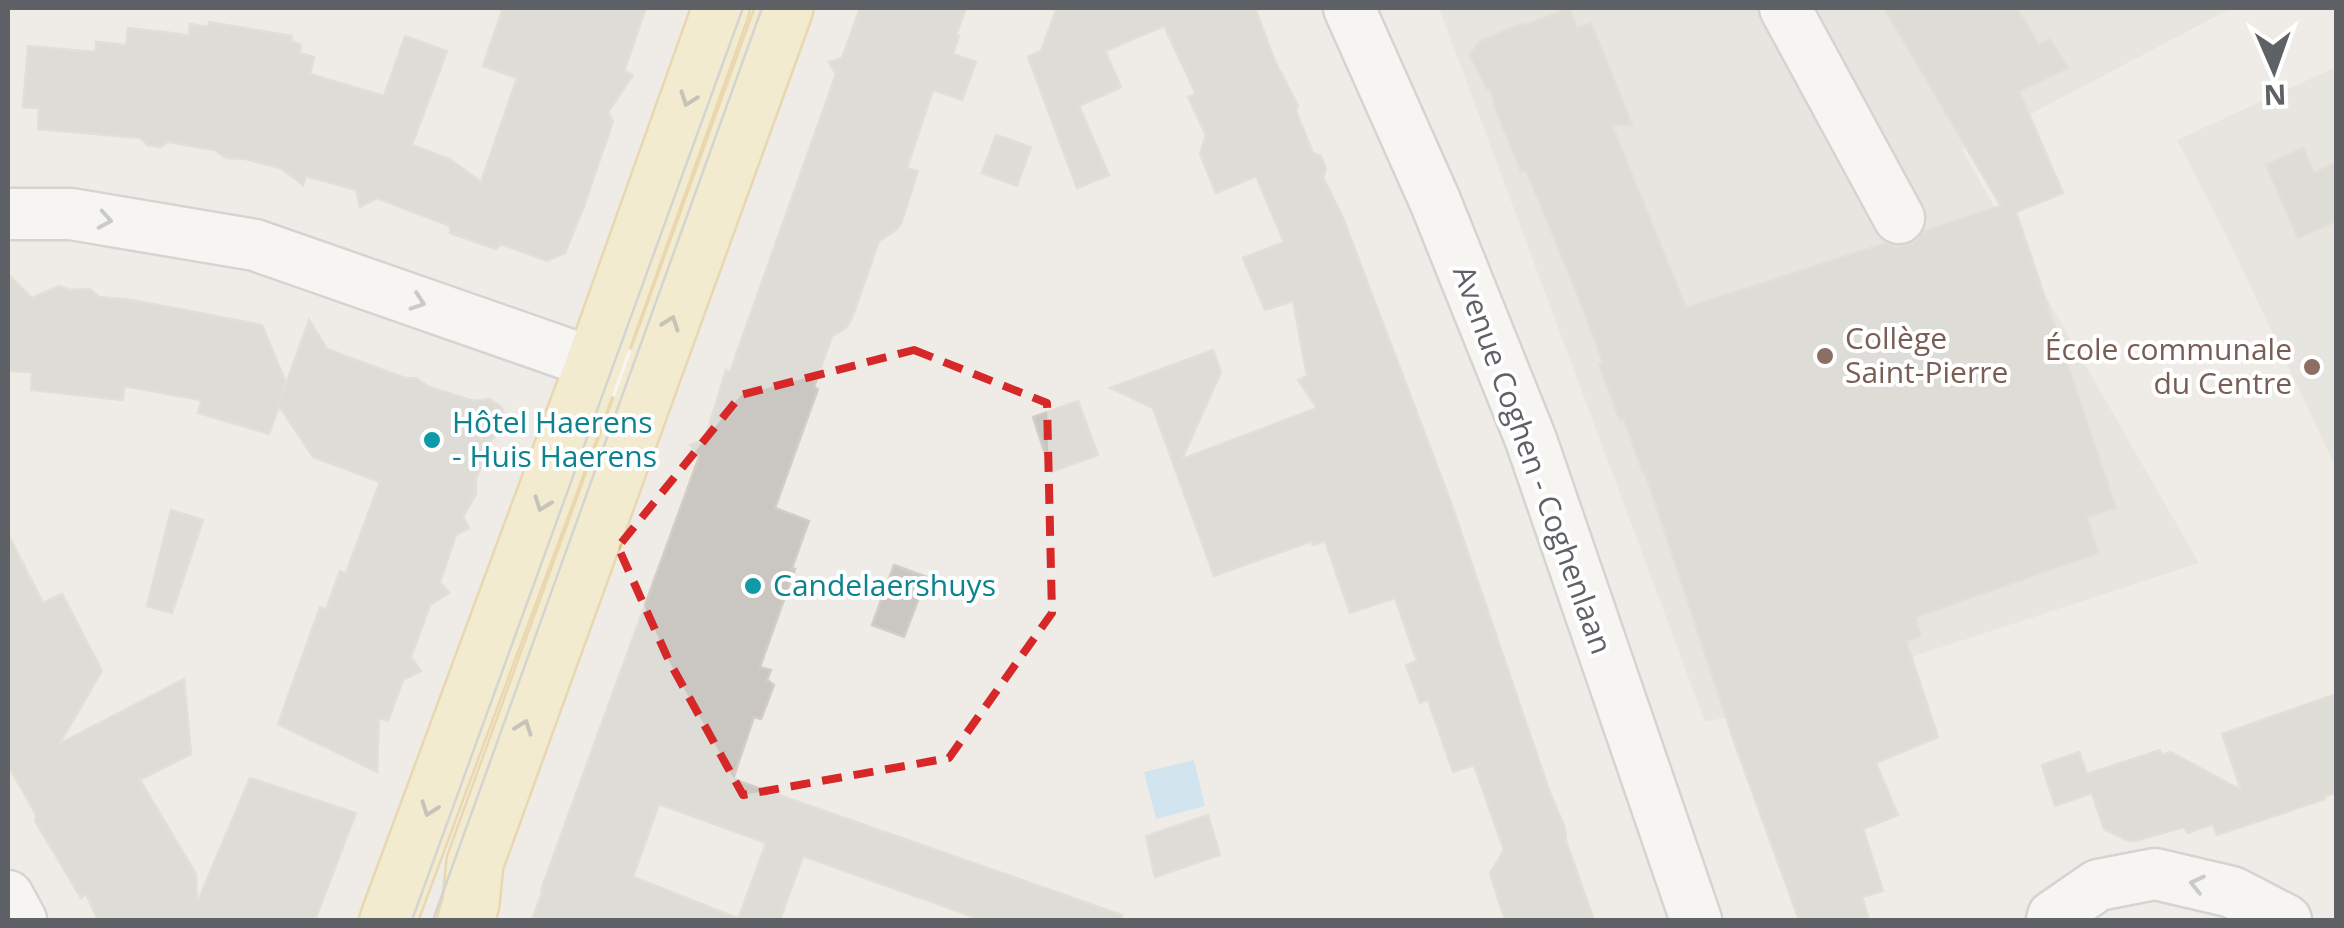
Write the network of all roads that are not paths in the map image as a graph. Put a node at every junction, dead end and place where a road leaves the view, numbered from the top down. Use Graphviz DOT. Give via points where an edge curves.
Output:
graph roads {
  1 [pos="721,8"];
  2 [pos="785,8"];
  3 [pos="1349,8"];
  4 [pos="1785,8"];
  5 [pos="8,214"];
  6 [pos="1899,218"];
  7 [pos="594,364"];
  8 [pos="649,382"];
  9 [pos="8,896"];
  10 [pos="21,920"];
  11 [pos="388,920"];
  12 [pos="466,920"];
  13 [pos="1696,920"];
  14 [pos="2052,920"];
  15 [pos="2286,920"];
  1 -- 7 [label="main road, one-way"];
  8 -- 2 [label="main road, one-way"];
  3 -- 13 [label="street, Avenue Coghen - Coghenlaan" via="1531,440"];
  4 -- 6 [label="street"];
  5 -- 7 [label="street, one-way" via="71,214 254,246"];
  7 -- 8 [label="street"];
  7 -- 11 [label="main road, one-way"];
  12 -- 8 [label="main road, one-way" via="475,863"];
  9 -- 10 [label="street"];
  15 -- 14 [label="street, one-way" via="2232,892 2155,874 2098,885"];
}
